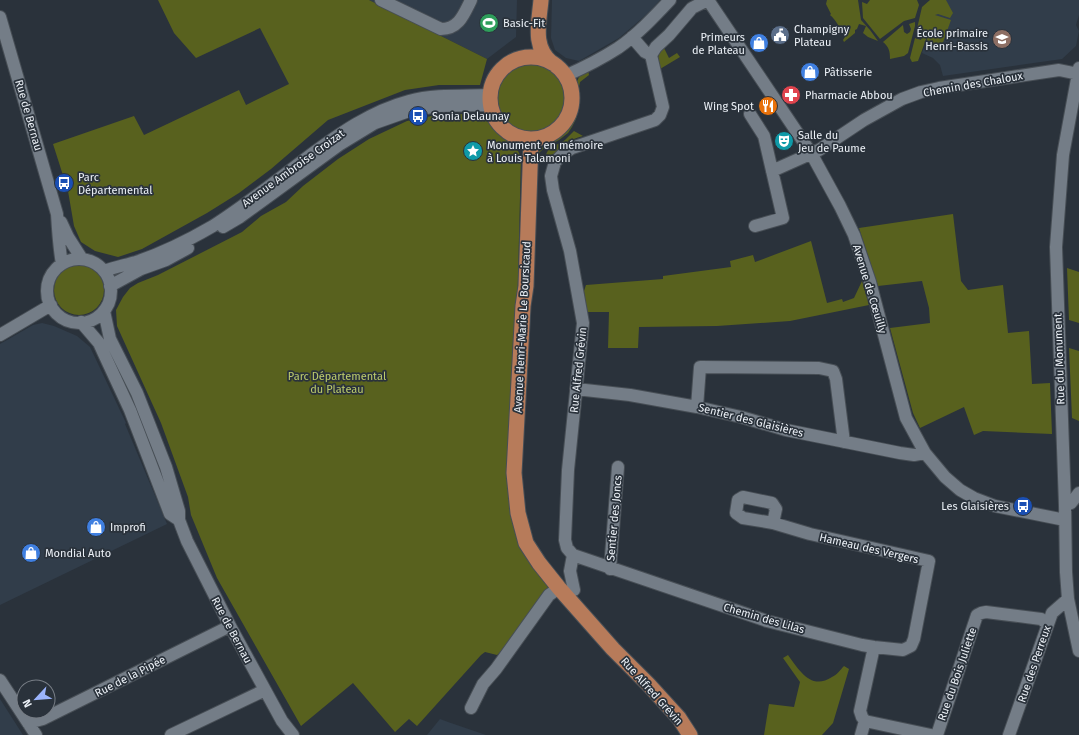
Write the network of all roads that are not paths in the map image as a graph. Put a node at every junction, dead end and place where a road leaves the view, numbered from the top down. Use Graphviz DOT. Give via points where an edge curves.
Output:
graph roads {
  1 [pos="381,0"];
  2 [pos="471,0"];
  3 [pos="532,0"];
  4 [pos="541,0"];
  5 [pos="670,0"];
  6 [pos="708,0"];
  7 [pos="0,17"];
  8 [pos="632,37"];
  9 [pos="651,54"];
  10 [pos="519,59"];
  11 [pos="553,64"];
  12 [pos="1078,71"];
  13 [pos="565,76"];
  14 [pos="491,101"];
  15 [pos="750,114"];
  16 [pos="531,140"];
  17 [pos="811,154"];
  18 [pos="772,171"];
  19 [pos="57,214"];
  20 [pos="755,226"];
  21 [pos="82,259"];
  22 [pos="62,264"];
  23 [pos="104,272"];
  24 [pos="110,286"];
  25 [pos="51,305"];
  26 [pos="104,311"];
  27 [pos="81,322"];
  28 [pos="0,335"];
  29 [pos="576,389"];
  30 [pos="697,407"];
  31 [pos="844,442"];
  32 [pos="925,453"];
  33 [pos="618,467"];
  34 [pos="1079,493"];
  35 [pos="1065,505"];
  36 [pos="518,513"];
  37 [pos="179,520"];
  38 [pos="1065,520"];
  39 [pos="773,523"];
  40 [pos="572,555"];
  41 [pos="610,569"];
  42 [pos="574,590"];
  43 [pos="554,592"];
  44 [pos="923,598"];
  45 [pos="1068,599"];
  46 [pos="1048,624"];
  47 [pos="230,626"];
  48 [pos="874,647"];
  49 [pos="1079,651"];
  50 [pos="0,680"];
  51 [pos="265,690"];
  52 [pos="471,708"];
  53 [pos="865,721"];
  54 [pos="28,724"];
  55 [pos="36,735"];
  56 [pos="171,735"];
  57 [pos="293,735"];
  58 [pos="690,735"];
  59 [pos="698,735"];
  60 [pos="861,735"];
  61 [pos="931,735"];
  62 [pos="937,735"];
  63 [pos="1009,735"];
  1 -- 2 [label="street" via="437,28 445,29 459,21"];
  3 -- 10 [label="main road" via="529,44"];
  4 -- 11 [label="main road" via="539,43 543,54"];
  5 -- 8 [label="street"];
  6 -- 9 [label="street" via="692,8"];
  6 -- 17 [label="street, Avenue de Cœuilly"];
  7 -- 19 [label="street, Rue de Bernau"];
  8 -- 9 [label="street" via="645,52"];
  8 -- 13 [label="street" via="618,48"];
  9 -- 29 [label="street, Rue Alfred Grévin" via="663,107 660,115 655,120 572,148 555,162 551,176 552,190 573,266 583,323"];
  10 -- 11 [label="main road" via="530,57"];
  10 -- 14 [label="main road" via="501,70 493,82"];
  11 -- 13 [label="main road"];
  12 -- 17 [label="street, Chemin des Chaloux" via="1058,70 921,92 884,108"];
  12 -- 35 [label="street, Rue du Monument" via="1063,154 1056,247"];
  13 -- 16 [label="main road" via="571,87 570,112 555,132 544,138"];
  14 -- 16 [label="main road" via="496,120 505,131"];
  14 -- 23 [label="street, Avenue Ambroise Croizat" via="438,96 408,101 381,111 335,137 202,232 168,250"];
  14 -- 24 [label="street, Avenue Ambroise Croizat" via="485,105 438,106 408,111 375,123 339,145 204,240"];
  15 -- 18 [label="street" via="764,136"];
  16 -- 36 [label="main road, Avenue Henri-Marie Le Boursicaud" via="526,286 514,474"];
  17 -- 18 [label="street, Chemin des Chaloux"];
  17 -- 32 [label="street, Avenue de Cœuilly" via="854,235 870,282 906,418"];
  18 -- 20 [label="street" via="783,218"];
  19 -- 21 [label="street, Rue de Bernau" via="68,238"];
  19 -- 22 [label="street, Rue de Bernau"];
  21 -- 22 [label="street"];
  21 -- 23 [label="street" via="98,265"];
  22 -- 25 [label="street" via="55,270 47,287"];
  23 -- 24 [label="street"];
  24 -- 26 [label="street" via="110,295"];
  25 -- 27 [label="street" via="56,313 64,318 72,322"];
  25 -- 28 [label="street"];
  26 -- 27 [label="street" via="90,321"];
  26 -- 37 [label="street, Rue de Bernau" via="110,339 137,393 166,467 179,511"];
  27 -- 37 [label="street, Rue de Bernau" via="99,343 130,410 170,514"];
  29 -- 30 [label="street, Sentier des Glaisières" via="630,395"];
  29 -- 40 [label="street, Rue Alfred Grévin" via="568,470 565,540"];
  30 -- 31 [label="street, Sentier des Glaisières"];
  30 -- 31 [label="street" via="700,367 819,368 832,371 836,379"];
  31 -- 32 [label="street, Sentier des Glaisières" via="914,455"];
  32 -- 38 [label="street, Avenue de Cœuilly" via="960,490 974,498 995,506"];
  33 -- 41 [label="street, Sentier des Joncs"];
  34 -- 35 [label="street" via="1071,503"];
  35 -- 38 [label="street, Rue du Monument"];
  36 -- 42 [label="main road, Rue Alfred Grévin" via="545,559"];
  36 -- 43 [label="main road, Rue Alfred Grévin" via="526,543"];
  37 -- 47 [label="street, Rue de Bernau" via="187,542"];
  38 -- 45 [label="street, Rue du Monument"];
  39 -- 44 [label="street, Hameau des Vergers" via="929,562"];
  40 -- 41 [label="street, Chemin des Lilas"];
  40 -- 42 [label="street, Rue Alfred Grévin" via="570,571"];
  41 -- 48 [label="street, Chemin des Lilas" via="767,621"];
  42 -- 59 [label="main road, Rue Alfred Grévin"];
  43 -- 52 [label="street" via="483,684"];
  43 -- 58 [label="main road, Rue Alfred Grévin" via="654,690 679,718"];
  44 -- 48 [label="street, Chemin des Lilas" via="911,646 903,650"];
  45 -- 46 [label="street, Rue des Perreux" via="1052,613"];
  45 -- 49 [label="street, Rue du Monument"];
  46 -- 62 [label="street, Rue du Bois Juliette" via="1041,619 994,613 977,615"];
  46 -- 63 [label="street, Rue des Perreux"];
  47 -- 51 [label="street, Rue de Bernau"];
  47 -- 54 [label="street, Rue de la Pipée" via="43,719"];
  48 -- 53 [label="street" via="860,711"];
  50 -- 54 [label="street"];
  51 -- 56 [label="street"];
  51 -- 57 [label="street, Rue de Bernau"];
  53 -- 60 [label="street"];
  53 -- 61 [label="street"];
  54 -- 55 [label="street"];
}
